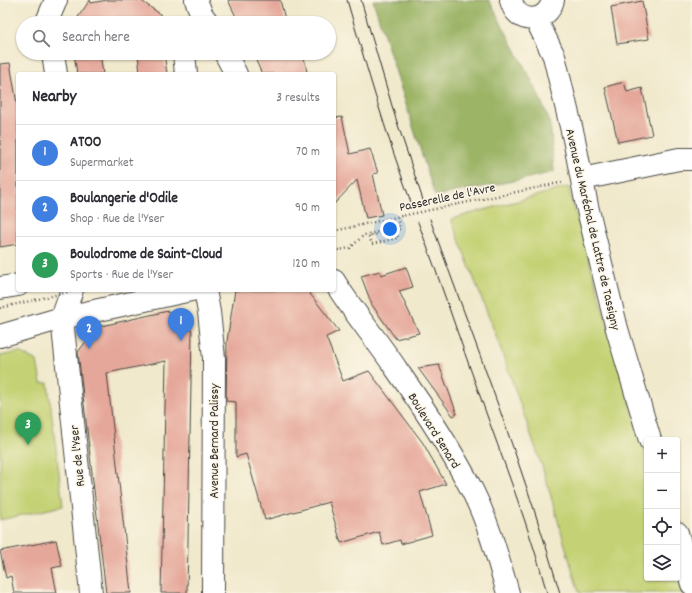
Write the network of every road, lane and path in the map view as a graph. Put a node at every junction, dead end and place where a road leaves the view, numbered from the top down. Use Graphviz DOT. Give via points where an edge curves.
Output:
graph roads {
  1 [pos="56,0"];
  2 [pos="511,0"];
  3 [pos="552,0"];
  4 [pos="49,16"];
  5 [pos="536,19"];
  6 [pos="54,60"];
  7 [pos="185,60"];
  8 [pos="229,60"];
  9 [pos="56,72"];
  10 [pos="186,72"];
  11 [pos="235,72"];
  12 [pos="692,159"];
  13 [pos="573,181"];
  14 [pos="397,217"];
  15 [pos="396,229"];
  16 [pos="396,229"];
  17 [pos="396,229"];
  18 [pos="396,229"];
  19 [pos="336,231"];
  20 [pos="336,251"];
  21 [pos="336,284"];
  22 [pos="16,285"];
  23 [pos="0,288"];
  24 [pos="68,292"];
  25 [pos="71,292"];
  26 [pos="182,292"];
  27 [pos="205,292"];
  28 [pos="0,308"];
  29 [pos="62,318"];
  30 [pos="0,336"];
  31 [pos="649,437"];
  32 [pos="680,543"];
  33 [pos="692,584"];
  34 [pos="91,593"];
  35 [pos="212,593"];
  36 [pos="508,593"];
  1 -- 4 [label="street"];
  2 -- 5 [label="street" via="512,6 522,17"];
  3 -- 5 [label="street" via="547,12"];
  5 -- 13 [label="street, Avenue du Maréchal de Lattre de Tassigny" via="554,56 574,139"];
  6 -- 9 [label="street"];
  7 -- 10 [label="street"];
  8 -- 11 [label="street"];
  12 -- 13 [label="street" via="679,159"];
  13 -- 14 [label="path, Passerelle de l'Avre, bridge"];
  13 -- 31 [label="street, Avenue du Maréchal de Lattre de Tassigny" via="587,206 617,329"];
  14 -- 15 [label="path" via="400,229"];
  14 -- 19 [label="path, Passerelle de l'Avre, bridge"];
  16 -- 17 [label="path" via="369,236 372,244 398,238"];
  18 -- 20 [label="path" via="364,235 350,248"];
  21 -- 36 [label="street, Boulevard Senard" via="406,383 444,441 473,493 491,536"];
  22 -- 23 [label="street"];
  24 -- 28 [label="path, bridge"];
  25 -- 29 [label="street"];
  26 -- 29 [label="street"];
  27 -- 35 [label="street, Avenue Bernard Palissy" via="214,358"];
  29 -- 30 [label="street"];
  29 -- 34 [label="street, Rue de l'Yser"];
  32 -- 33 [label="street"];
}
